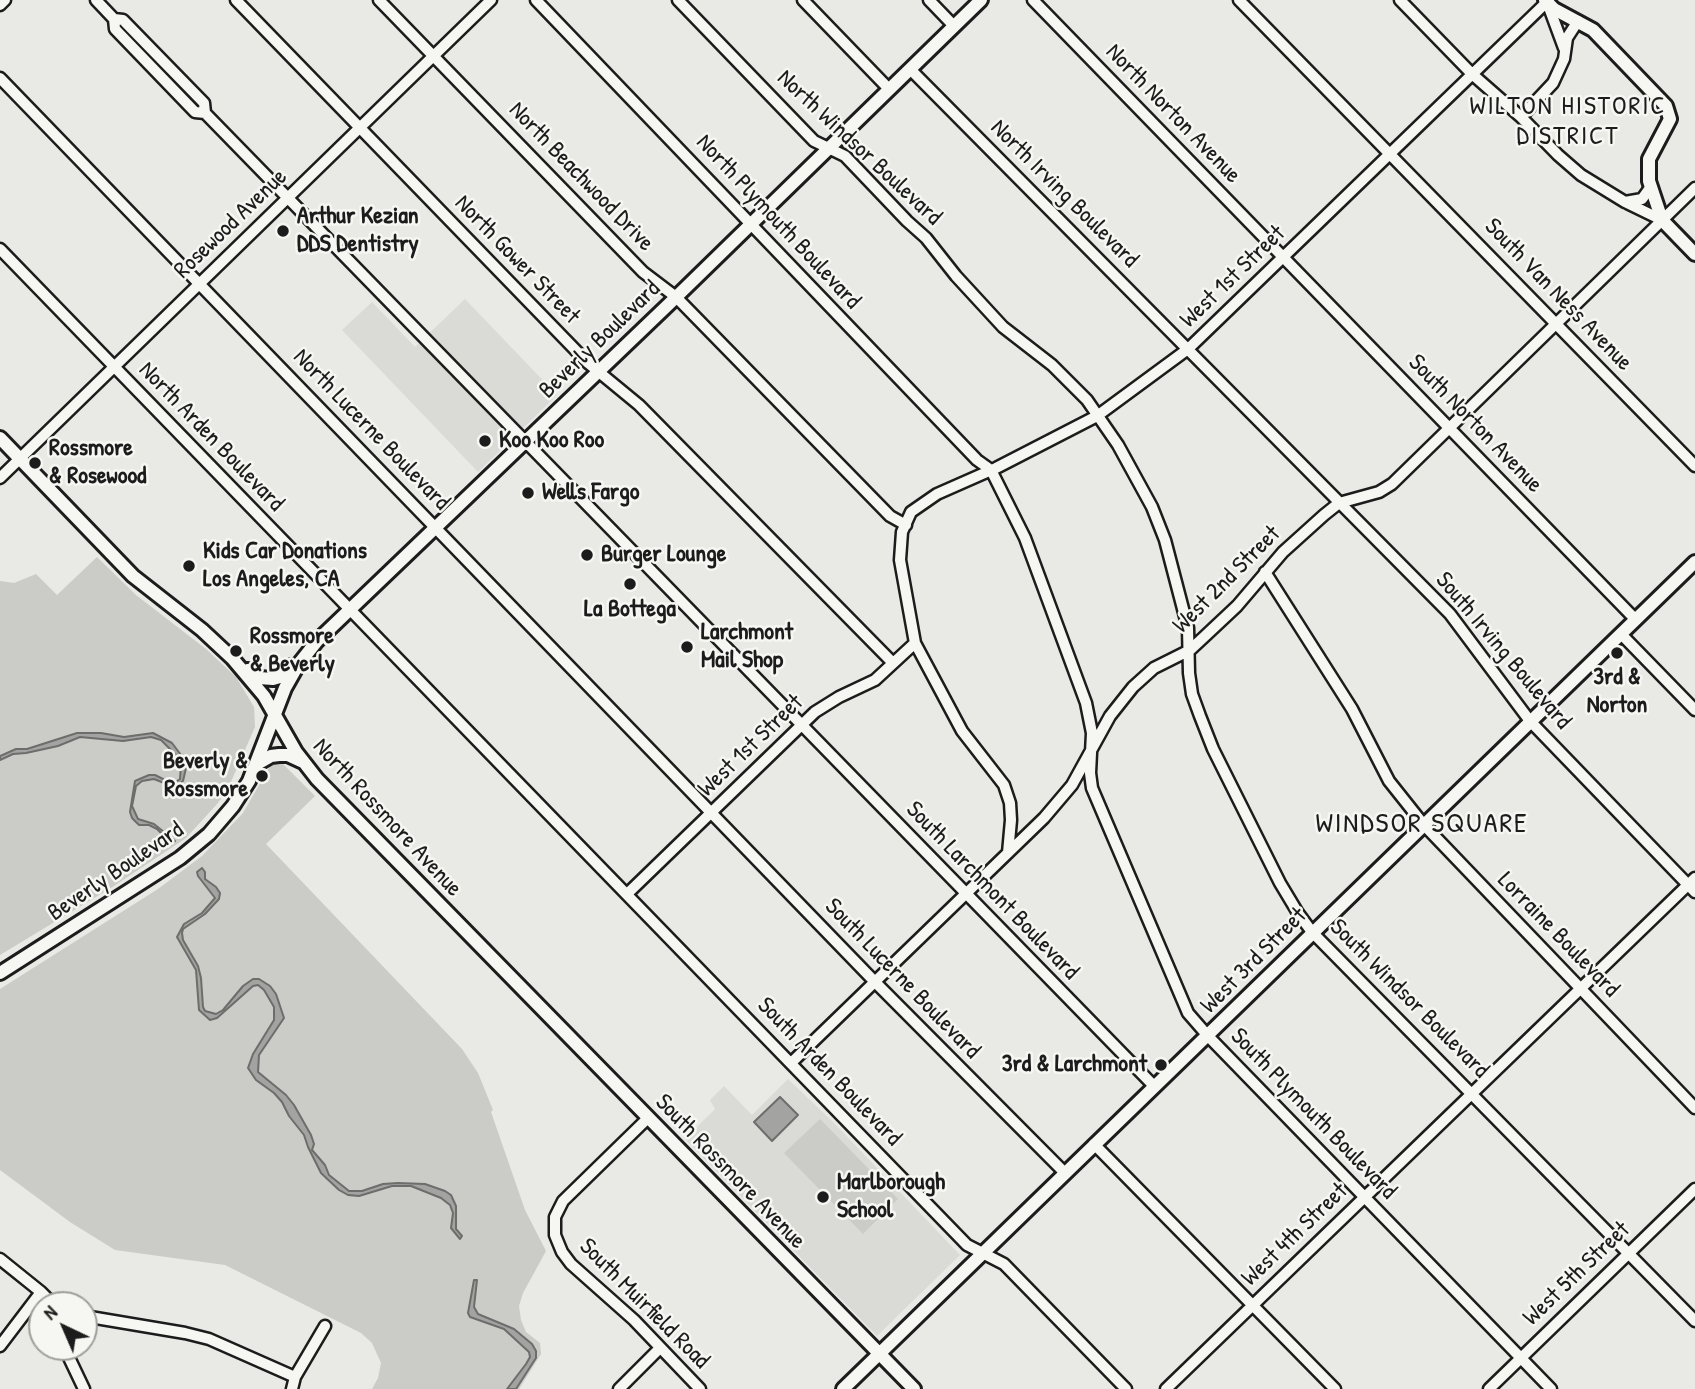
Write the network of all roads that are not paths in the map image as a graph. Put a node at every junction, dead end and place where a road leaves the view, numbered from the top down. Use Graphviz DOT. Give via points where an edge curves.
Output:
graph roads {
  1 [pos="5,0"];
  2 [pos="96,0"];
  3 [pos="236,0"];
  4 [pos="379,0"];
  5 [pos="491,0"];
  6 [pos="536,0"];
  7 [pos="678,0"];
  8 [pos="803,0"];
  9 [pos="929,0"];
  10 [pos="981,0"];
  11 [pos="1033,0"];
  12 [pos="1239,0"];
  13 [pos="1400,0"];
  14 [pos="1547,1"];
  15 [pos="0,5"];
  16 [pos="1578,21"];
  17 [pos="954,26"];
  18 [pos="1565,52"];
  19 [pos="434,56"];
  20 [pos="910,69"];
  21 [pos="1472,74"];
  22 [pos="0,78"];
  23 [pos="889,89"];
  24 [pos="1521,117"];
  25 [pos="360,128"];
  26 [pos="828,149"];
  27 [pos="1390,154"];
  28 [pos="1650,188"];
  29 [pos="1695,188"];
  30 [pos="288,198"];
  31 [pos="1625,202"];
  32 [pos="1662,220"];
  33 [pos="750,225"];
  34 [pos="0,249"];
  35 [pos="1695,254"];
  36 [pos="1283,258"];
  37 [pos="200,284"];
  38 [pos="676,297"];
  39 [pos="1556,323"];
  40 [pos="1188,349"];
  41 [pos="114,367"];
  42 [pos="598,372"];
  43 [pos="1097,416"];
  44 [pos="1448,426"];
  45 [pos="0,438"];
  46 [pos="525,442"];
  47 [pos="19,459"];
  48 [pos="1695,466"];
  49 [pos="991,470"];
  50 [pos="0,478"];
  51 [pos="1339,503"];
  52 [pos="906,525"];
  53 [pos="435,527"];
  54 [pos="1695,562"];
  55 [pos="1265,572"];
  56 [pos="350,609"];
  57 [pos="1636,620"];
  58 [pos="1621,634"];
  59 [pos="317,641"];
  60 [pos="915,643"];
  61 [pos="1190,650"];
  62 [pos="232,658"];
  63 [pos="892,662"];
  64 [pos="1695,710"];
  65 [pos="274,716"];
  66 [pos="1530,721"];
  67 [pos="801,725"];
  68 [pos="1090,752"];
  69 [pos="303,762"];
  70 [pos="257,764"];
  71 [pos="712,812"];
  72 [pos="1424,825"];
  73 [pos="1008,853"];
  74 [pos="1693,885"];
  75 [pos="627,894"];
  76 [pos="965,895"];
  77 [pos="1312,932"];
  78 [pos="0,973"];
  79 [pos="875,982"];
  80 [pos="516,984"];
  81 [pos="1580,989"];
  82 [pos="1208,1036"];
  83 [pos="791,1063"];
  84 [pos="1154,1086"];
  85 [pos="1472,1093"];
  86 [pos="1695,1108"];
  87 [pos="648,1118"];
  88 [pos="1094,1144"];
  89 [pos="1064,1172"];
  90 [pos="1695,1189"];
  91 [pos="1364,1197"];
  92 [pos="983,1252"];
  93 [pos="1629,1254"];
  94 [pos="0,1259"];
  95 [pos="40,1291"];
  96 [pos="1253,1305"];
  97 [pos="28,1309"];
  98 [pos="98,1318"];
  99 [pos="1695,1321"];
  100 [pos="325,1326"];
  101 [pos="0,1346"];
  102 [pos="660,1348"];
  103 [pos="878,1353"];
  104 [pos="1521,1358"];
  105 [pos="71,1361"];
  106 [pos="295,1377"];
  107 [pos="84,1389"];
  108 [pos="292,1389"];
  109 [pos="619,1389"];
  110 [pos="700,1389"];
  111 [pos="843,1389"];
  112 [pos="914,1389"];
  113 [pos="1126,1389"];
  114 [pos="1166,1389"];
  115 [pos="1335,1389"];
  116 [pos="1489,1389"];
  117 [pos="1551,1389"];
  1 -- 15 [label="street"];
  2 -- 30 [label="street, South Larchmont Boulevard" via="114,19 115,29 195,112 205,113"];
  3 -- 25 [label="street, North Gower Street"];
  4 -- 19 [label="street, North Beachwood Drive"];
  5 -- 19 [label="street, Rosewood Avenue"];
  6 -- 33 [label="street, North Plymouth Boulevard"];
  7 -- 26 [label="street, North Windsor Boulevard" via="814,141"];
  8 -- 23 [label="street"];
  9 -- 17 [label="street"];
  10 -- 17 [label="main road, Beverly Boulevard"];
  11 -- 36 [label="street, North Norton Avenue"];
  12 -- 27 [label="street, South Van Ness Avenue"];
  13 -- 21 [label="street"];
  14 -- 16 [label="main road"];
  14 -- 18 [label="street"];
  14 -- 21 [label="street, West 1st Street"];
  16 -- 18 [label="street" via="1567,37"];
  16 -- 28 [label="main road" via="1593,30 1670,113 1648,159"];
  17 -- 20 [label="main road, Beverly Boulevard"];
  18 -- 24 [label="street" via="1553,83"];
  19 -- 25 [label="street, Rosewood Avenue"];
  19 -- 38 [label="street, North Beachwood Drive" via="643,272"];
  20 -- 23 [label="main road, Beverly Boulevard"];
  20 -- 40 [label="street, North Irving Boulevard"];
  21 -- 24 [label="street"];
  21 -- 27 [label="street, West 1st Street"];
  22 -- 37 [label="street, North Lucerne Boulevard"];
  23 -- 26 [label="main road, Beverly Boulevard"];
  24 -- 31 [label="street" via="1581,175"];
  25 -- 30 [label="street, Rosewood Avenue"];
  25 -- 42 [label="street, North Gower Street"];
  26 -- 33 [label="main road, Beverly Boulevard"];
  26 -- 43 [label="street, North Windsor Boulevard" via="845,156 926,237 996,320 1070,382"];
  27 -- 36 [label="street, West 1st Street"];
  27 -- 39 [label="street, South Van Ness Avenue"];
  28 -- 31 [label="street" via="1642,199"];
  28 -- 32 [label="main road"];
  29 -- 32 [label="street, West 2nd Street"];
  30 -- 37 [label="street, Rosewood Avenue"];
  30 -- 46 [label="street, South Larchmont Boulevard"];
  31 -- 32 [label="street"];
  32 -- 35 [label="main road"];
  32 -- 39 [label="street, West 2nd Street"];
  33 -- 38 [label="main road, Beverly Boulevard"];
  33 -- 49 [label="street, North Plymouth Boulevard"];
  34 -- 41 [label="street, North Arden Boulevard"];
  36 -- 40 [label="street, West 1st Street"];
  36 -- 44 [label="street, South Norton Avenue"];
  37 -- 41 [label="street, Rosewood Avenue"];
  37 -- 53 [label="street, North Lucerne Boulevard"];
  38 -- 42 [label="main road, Beverly Boulevard"];
  38 -- 52 [label="street, North Beachwood Drive" via="890,516"];
  39 -- 44 [label="street, West 2nd Street"];
  39 -- 48 [label="street, South Van Ness Avenue"];
  40 -- 43 [label="street, West 1st Street"];
  40 -- 51 [label="street, South Irving Boulevard"];
  41 -- 47 [label="street, Rosewood Avenue"];
  41 -- 56 [label="street, North Arden Boulevard"];
  42 -- 46 [label="main road, Beverly Boulevard"];
  42 -- 63 [label="street, North Gower Street" via="639,405"];
  43 -- 49 [label="street, West 1st Street"];
  43 -- 61 [label="street, South Windsor Boulevard" via="1136,475 1165,540"];
  44 -- 51 [label="street, West 2nd Street" via="1392,484"];
  44 -- 57 [label="street, South Norton Avenue"];
  45 -- 47 [label="main road, North Rossmore Avenue"];
  46 -- 53 [label="main road, Beverly Boulevard"];
  46 -- 67 [label="street, South Larchmont Boulevard"];
  47 -- 50 [label="street, Rosewood Avenue"];
  47 -- 62 [label="main road, North Rossmore Avenue" via="139,581"];
  49 -- 52 [label="street, West 1st Street" via="920,504"];
  49 -- 68 [label="street, South Plymouth Boulevard" via="1025,538 1082,691 1090,717"];
  51 -- 55 [label="street, West 2nd Street"];
  51 -- 66 [label="street, South Irving Boulevard" via="1450,614"];
  52 -- 60 [label="street" via="900,546 901,573"];
  53 -- 56 [label="main road, Beverly Boulevard"];
  53 -- 71 [label="street, North Lucerne Boulevard"];
  54 -- 57 [label="main road, West 3rd Street"];
  55 -- 61 [label="street, West 2nd Street" via="1237,607"];
  55 -- 72 [label="street, Lorraine Boulevard" via="1352,709 1389,781"];
  56 -- 59 [label="main road, Beverly Boulevard"];
  56 -- 75 [label="street, North Arden Boulevard"];
  57 -- 58 [label="main road, West 3rd Street"];
  58 -- 64 [label="street"];
  58 -- 66 [label="main road, West 3rd Street"];
  59 -- 62 [label="main road" via="273,679 259,678"];
  59 -- 65 [label="main road, Beverly Boulevard" via="291,677"];
  60 -- 63 [label="street, West 1st Street"];
  60 -- 73 [label="street" via="962,731 1004,785 1011,820"];
  61 -- 68 [label="street, West 2nd Street" via="1154,668 1133,687"];
  61 -- 77 [label="street, South Windsor Boulevard" via="1192,694 1213,749 1280,883"];
  62 -- 65 [label="main road, North Rossmore Avenue"];
  63 -- 67 [label="street, West 1st Street" via="875,680 822,706"];
  65 -- 69 [label="main road, North Rossmore Avenue"];
  65 -- 70 [label="main road, Beverly Boulevard"];
  66 -- 72 [label="main road, West 3rd Street"];
  66 -- 74 [label="street, South Irving Boulevard"];
  67 -- 71 [label="street, West 1st Street"];
  67 -- 76 [label="street, South Larchmont Boulevard"];
  68 -- 73 [label="street, West 2nd Street" via="1072,785"];
  68 -- 82 [label="street, South Plymouth Boulevard" via="1092,788 1176,988 1188,1013"];
  69 -- 70 [label="main road" via="279,755"];
  69 -- 80 [label="main road, North Rossmore Avenue"];
  70 -- 78 [label="main road, Beverly Boulevard" via="233,806 191,850"];
  71 -- 75 [label="street, West 1st Street"];
  71 -- 79 [label="street, South Lucerne Boulevard"];
  72 -- 77 [label="main road, West 3rd Street"];
  72 -- 81 [label="street, Lorraine Boulevard"];
  73 -- 76 [label="street, West 2nd Street"];
  74 -- 81 [label="street, West 4th Street"];
  75 -- 83 [label="street, South Arden Boulevard"];
  76 -- 79 [label="street, West 2nd Street"];
  76 -- 84 [label="street, South Larchmont Boulevard"];
  77 -- 82 [label="main road, West 3rd Street"];
  77 -- 85 [label="street, South Windsor Boulevard"];
  79 -- 83 [label="street, West 2nd Street"];
  79 -- 89 [label="street, South Lucerne Boulevard"];
  80 -- 87 [label="main road, South Rossmore Avenue"];
  81 -- 85 [label="street, West 4th Street"];
  81 -- 86 [label="street, Lorraine Boulevard"];
  82 -- 84 [label="main road, West 3rd Street"];
  82 -- 91 [label="street, South Plymouth Boulevard"];
  83 -- 92 [label="street, South Arden Boulevard" via="967,1245"];
  84 -- 88 [label="main road, West 3rd Street"];
  85 -- 91 [label="street, West 4th Street"];
  85 -- 93 [label="street, South Windsor Boulevard"];
  87 -- 102 [label="street, South Muirfield Road" via="563,1201 555,1226 557,1244 571,1264"];
  87 -- 103 [label="main road, South Rossmore Avenue"];
  88 -- 89 [label="main road, West 3rd Street"];
  88 -- 96 [label="street"];
  89 -- 92 [label="main road, West 3rd Street"];
  90 -- 93 [label="street, West 5th Street"];
  91 -- 96 [label="street, West 4th Street"];
  91 -- 104 [label="street, South Plymouth Boulevard"];
  92 -- 103 [label="main road, West 3rd Street"];
  92 -- 113 [label="street, South Arden Boulevard" via="1004,1264"];
  93 -- 99 [label="street, South Windsor Boulevard"];
  93 -- 104 [label="street, West 5th Street"];
  94 -- 95 [label="street"];
  96 -- 114 [label="street, West 4th Street"];
  96 -- 115 [label="street"];
  97 -- 101 [label="street"];
  98 -- 106 [label="street" via="209,1339"];
  100 -- 106 [label="street"];
  102 -- 109 [label="street"];
  102 -- 110 [label="street, South Muirfield Road"];
  103 -- 111 [label="main road, West 3rd Street"];
  103 -- 112 [label="main road, South Rossmore Avenue"];
  104 -- 116 [label="street, West 5th Street"];
  104 -- 117 [label="street, South Plymouth Boulevard"];
  105 -- 107 [label="street"];
  106 -- 108 [label="street"];
}
